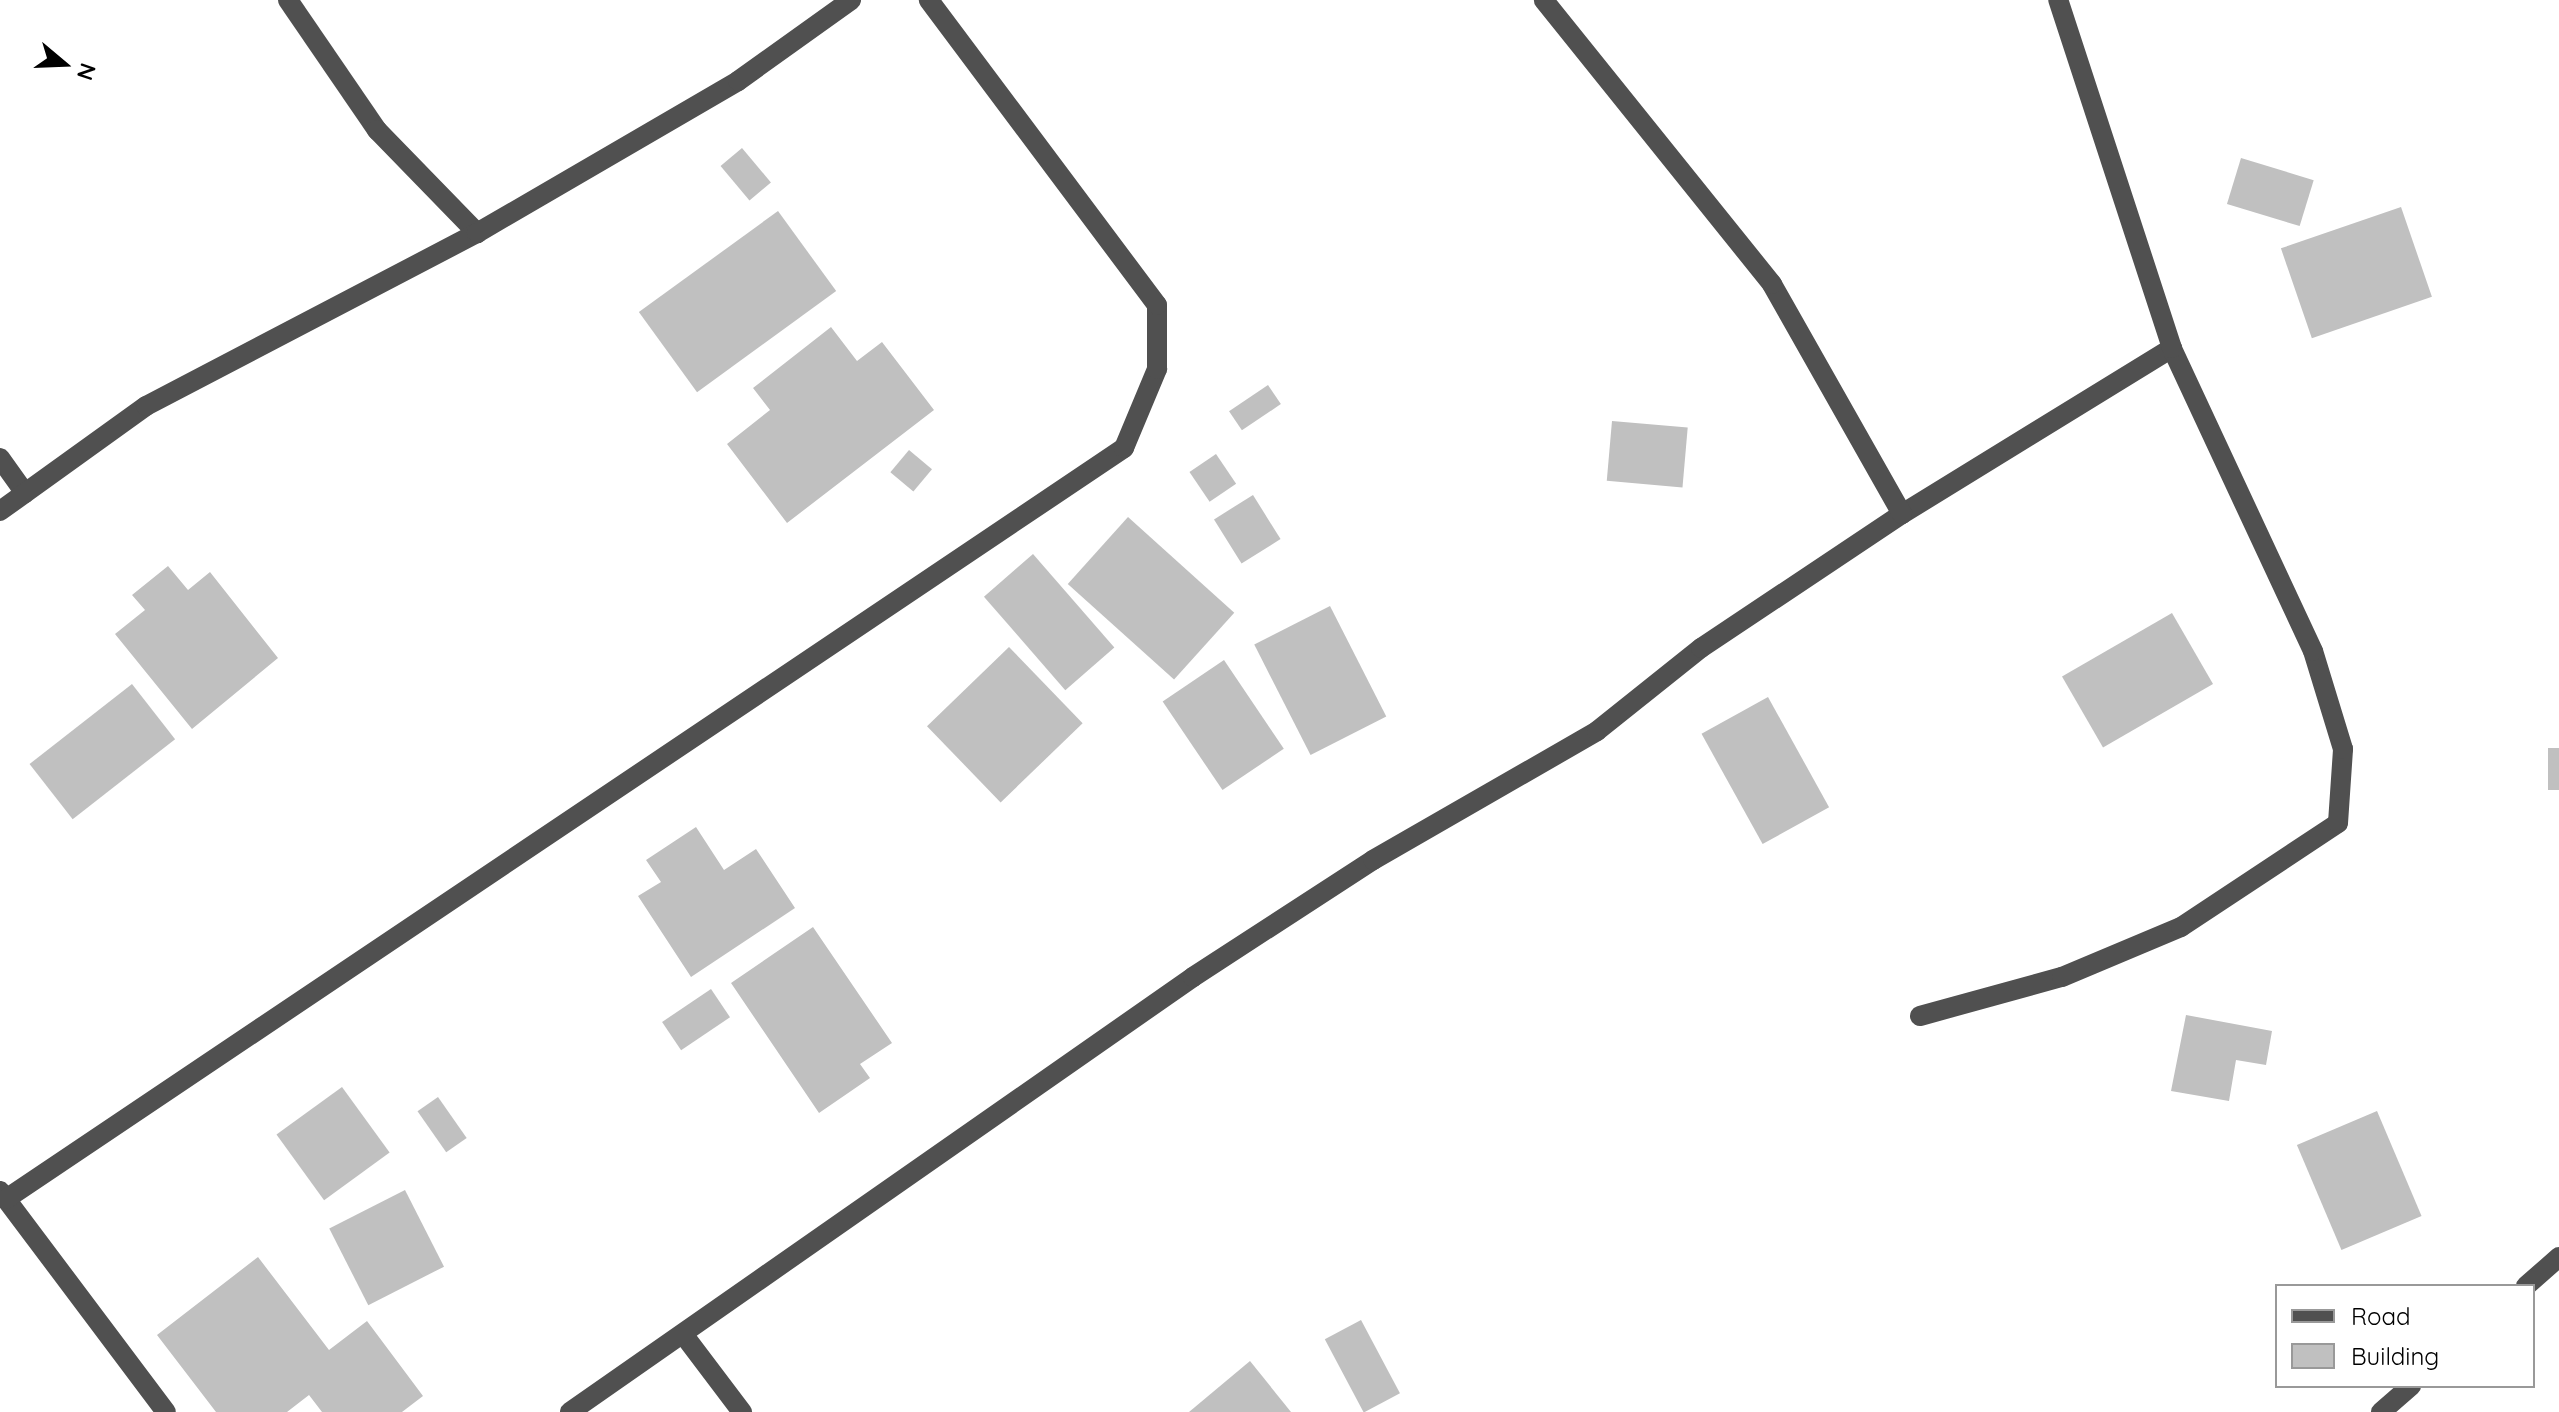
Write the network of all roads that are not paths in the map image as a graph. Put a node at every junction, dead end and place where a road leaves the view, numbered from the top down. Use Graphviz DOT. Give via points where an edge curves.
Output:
graph roads {
  1 [pos="288,0"];
  2 [pos="851,0"];
  3 [pos="929,0"];
  4 [pos="1544,0"];
  5 [pos="2058,0"];
  6 [pos="477,233"];
  7 [pos="2172,348"];
  8 [pos="0,458"];
  9 [pos="25,493"];
  10 [pos="0,511"];
  11 [pos="1902,514"];
  12 [pos="1920,1016"];
  13 [pos="3,1195"];
  14 [pos="2559,1257"];
  15 [pos="2528,1284"];
  16 [pos="683,1334"];
  17 [pos="2409,1388"];
  18 [pos="166,1412"];
  19 [pos="570,1412"];
  20 [pos="742,1412"];
  21 [pos="2381,1412"];
  1 -- 6 [label="street" via="377,130"];
  2 -- 6 [label="street" via="738,81"];
  3 -- 13 [label="street" via="1157,305 1157,369 1124,448"];
  4 -- 11 [label="street" via="1772,284"];
  5 -- 7 [label="street"];
  6 -- 9 [label="street" via="146,406"];
  7 -- 11 [label="street"];
  7 -- 12 [label="street" via="2313,651 2343,749 2338,823 2181,927 2062,977"];
  8 -- 9 [label="street"];
  9 -- 10 [label="street"];
  11 -- 16 [label="street" via="1701,648 1597,731 1373,860 1193,977"];
  13 -- 18 [label="street"];
  14 -- 15 [label="street"];
  16 -- 19 [label="street"];
  16 -- 20 [label="street"];
  17 -- 21 [label="street"];
}
